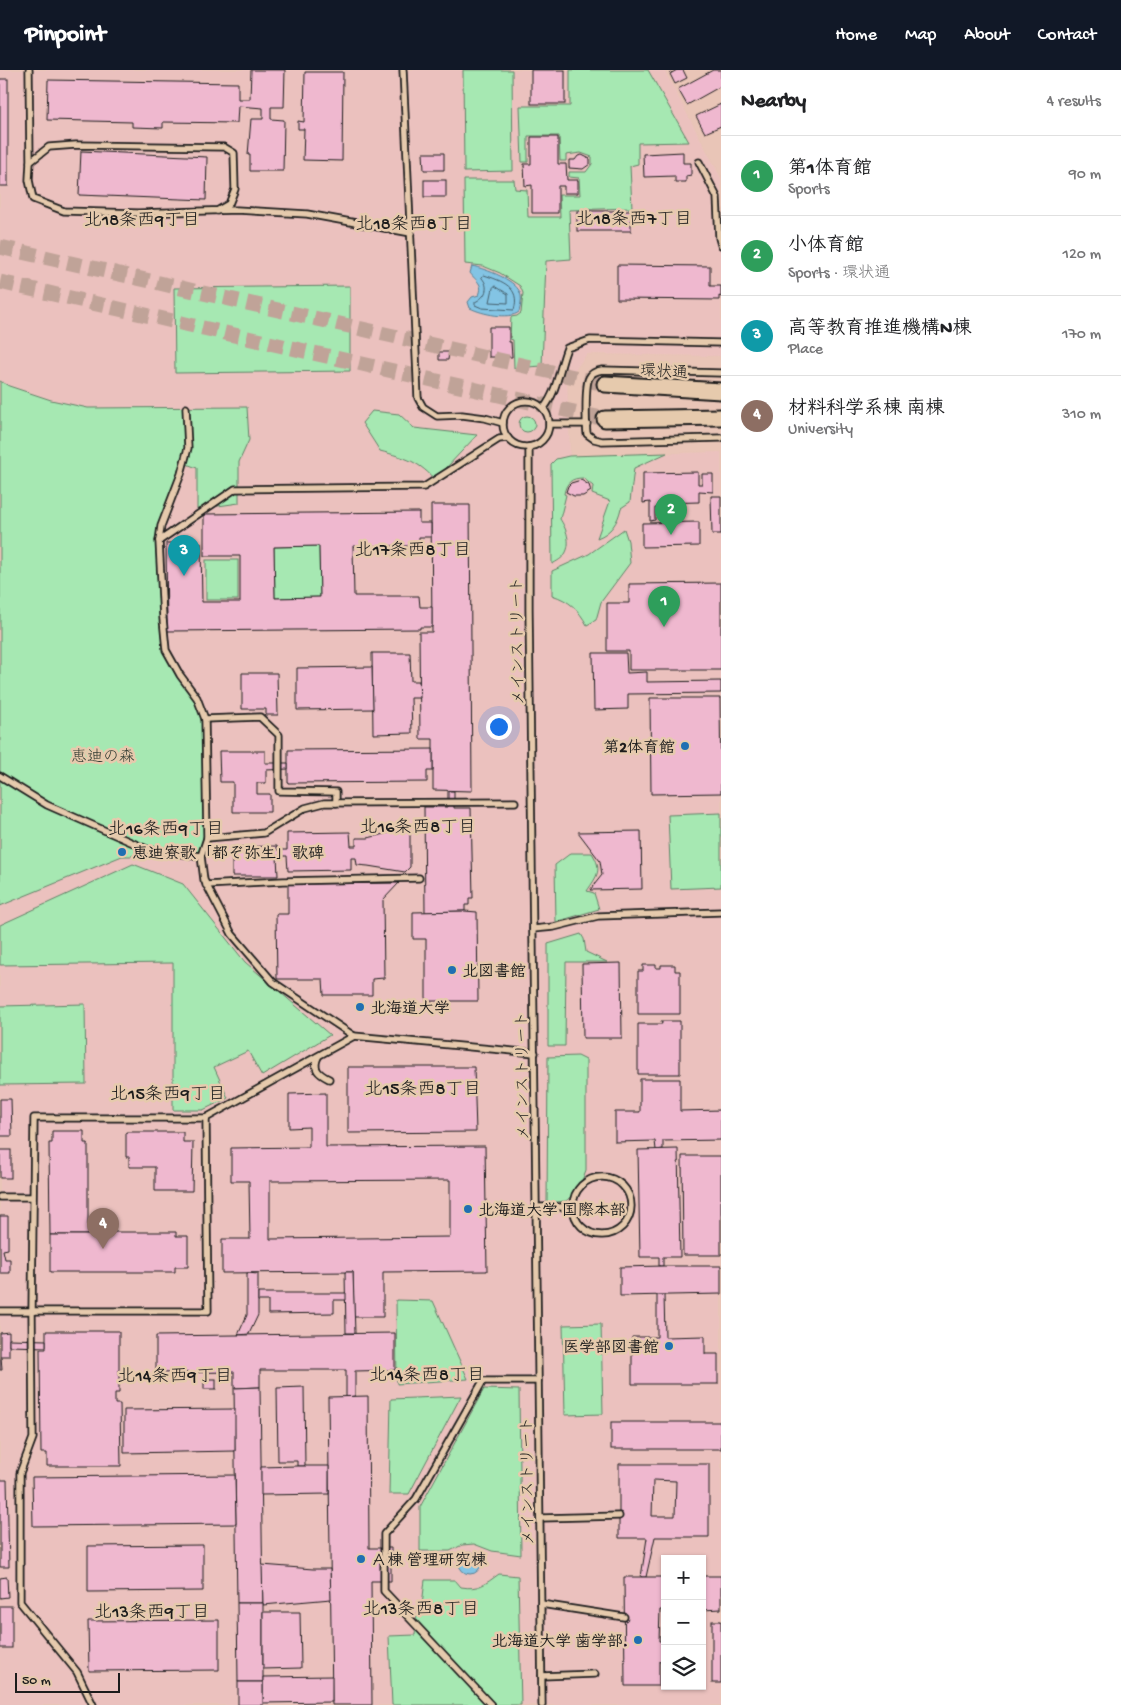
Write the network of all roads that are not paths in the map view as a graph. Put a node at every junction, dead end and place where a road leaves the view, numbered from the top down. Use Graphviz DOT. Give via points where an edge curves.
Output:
graph roads {
  1 [pos="29,70"];
  2 [pos="402,70"];
  3 [pos="30,162"];
  4 [pos="699,162"];
  5 [pos="216,211"];
  6 [pos="410,233"];
  7 [pos="721,245"];
  8 [pos="721,343"];
  9 [pos="721,373"];
  10 [pos="605,384"];
  11 [pos="721,391"];
  12 [pos="186,408"];
  13 [pos="544,408"];
  14 [pos="721,418"];
  15 [pos="605,419"];
  16 [pos="503,423"];
  17 [pos="550,424"];
  18 [pos="586,424"];
  19 [pos="508,438"];
  20 [pos="721,438"];
  21 [pos="529,447"];
  22 [pos="159,541"];
  23 [pos="204,719"];
  24 [pos="0,776"];
  25 [pos="336,802"];
  26 [pos="515,802"];
  27 [pos="207,838"];
  28 [pos="201,856"];
  29 [pos="419,878"];
  30 [pos="206,885"];
  31 [pos="721,912"];
  32 [pos="534,929"];
  33 [pos="354,1036"];
  34 [pos="535,1053"];
  35 [pos="318,1057"];
  36 [pos="329,1079"];
  37 [pos="206,1118"];
  38 [pos="0,1197"];
  39 [pos="32,1197"];
  40 [pos="537,1207"];
  41 [pos="574,1207"];
  42 [pos="0,1311"];
  43 [pos="32,1311"];
  44 [pos="538,1381"];
  45 [pos="619,1516"];
  46 [pos="541,1518"];
  47 [pos="542,1604"];
  48 [pos="624,1617"];
  49 [pos="595,1674"];
  50 [pos="542,1676"];
  51 [pos="93,1705"];
  52 [pos="491,1705"];
  53 [pos="542,1705"];
  1 -- 3 [label="lane"];
  2 -- 6 [label="lane"];
  3 -- 5 [label="lane" via="33,199 64,211"];
  3 -- 5 [label="lane" via="49,147 224,147 234,153 235,189 229,204"];
  4 -- 7 [label="lane" via="717,197"];
  5 -- 6 [label="lane" via="307,214"];
  6 -- 16 [label="lane" via="418,398 423,407 437,416 462,415"];
  8 -- 13 [label="lane" via="590,340 577,343 567,348 557,385"];
  9 -- 18 [label="lane" via="594,372 588,378"];
  10 -- 11 [label="street, 環状通"];
  12 -- 22 [label="lane" via="188,448 161,526"];
  13 -- 16 [label="lane" via="530,401 515,404"];
  13 -- 17 [label="lane"];
  14 -- 15 [label="street"];
  16 -- 19 [label="lane"];
  17 -- 18 [label="lane"];
  17 -- 21 [label="lane" via="545,438"];
  18 -- 20 [label="lane" via="588,434 602,441"];
  19 -- 21 [label="lane" via="521,447"];
  19 -- 22 [label="lane" via="500,439 424,487 235,489"];
  21 -- 32 [label="lane, メインストリート"];
  22 -- 23 [label="lane" via="166,650 197,698"];
  23 -- 25 [label="lane" via="260,717 280,734 279,791 336,792"];
  23 -- 27 [label="lane"];
  24 -- 28 [label="lane" via="47,805 149,850"];
  25 -- 26 [label="lane"];
  25 -- 27 [label="lane" via="305,808 264,833"];
  27 -- 28 [label="lane"];
  28 -- 30 [label="lane"];
  29 -- 30 [label="lane"];
  30 -- 33 [label="lane" via="232,934 273,982"];
  31 -- 32 [label="lane" via="598,916"];
  32 -- 34 [label="lane, メインストリート"];
  33 -- 34 [label="lane"];
  33 -- 35 [label="lane"];
  34 -- 40 [label="lane, メインストリート"];
  35 -- 36 [label="lane" via="316,1070"];
  35 -- 37 [label="lane"];
  37 -- 39 [label="lane" via="34,1118"];
  37 -- 43 [label="lane" via="208,1312"];
  38 -- 39 [label="lane"];
  39 -- 43 [label="lane"];
  40 -- 41 [label="lane"];
  40 -- 44 [label="lane, メインストリート"];
  41 -- 41 [label="lane" via="582,1185 596,1178 620,1183 631,1203 623,1226 600,1235 585,1229 575,1216"];
  42 -- 43 [label="lane"];
  43 -- 51 [label="lane" via="33,1438 20,1473 20,1602 77,1672"];
  44 -- 46 [label="lane, メインストリート"];
  44 -- 52 [label="lane" via="483,1381 416,1499 384,1534 384,1592"];
  45 -- 46 [label="lane"];
  46 -- 47 [label="lane, メインストリート"];
  47 -- 48 [label="lane"];
  47 -- 50 [label="lane, メインストリート"];
  49 -- 50 [label="lane"];
  50 -- 53 [label="lane, メインストリート"];
}
